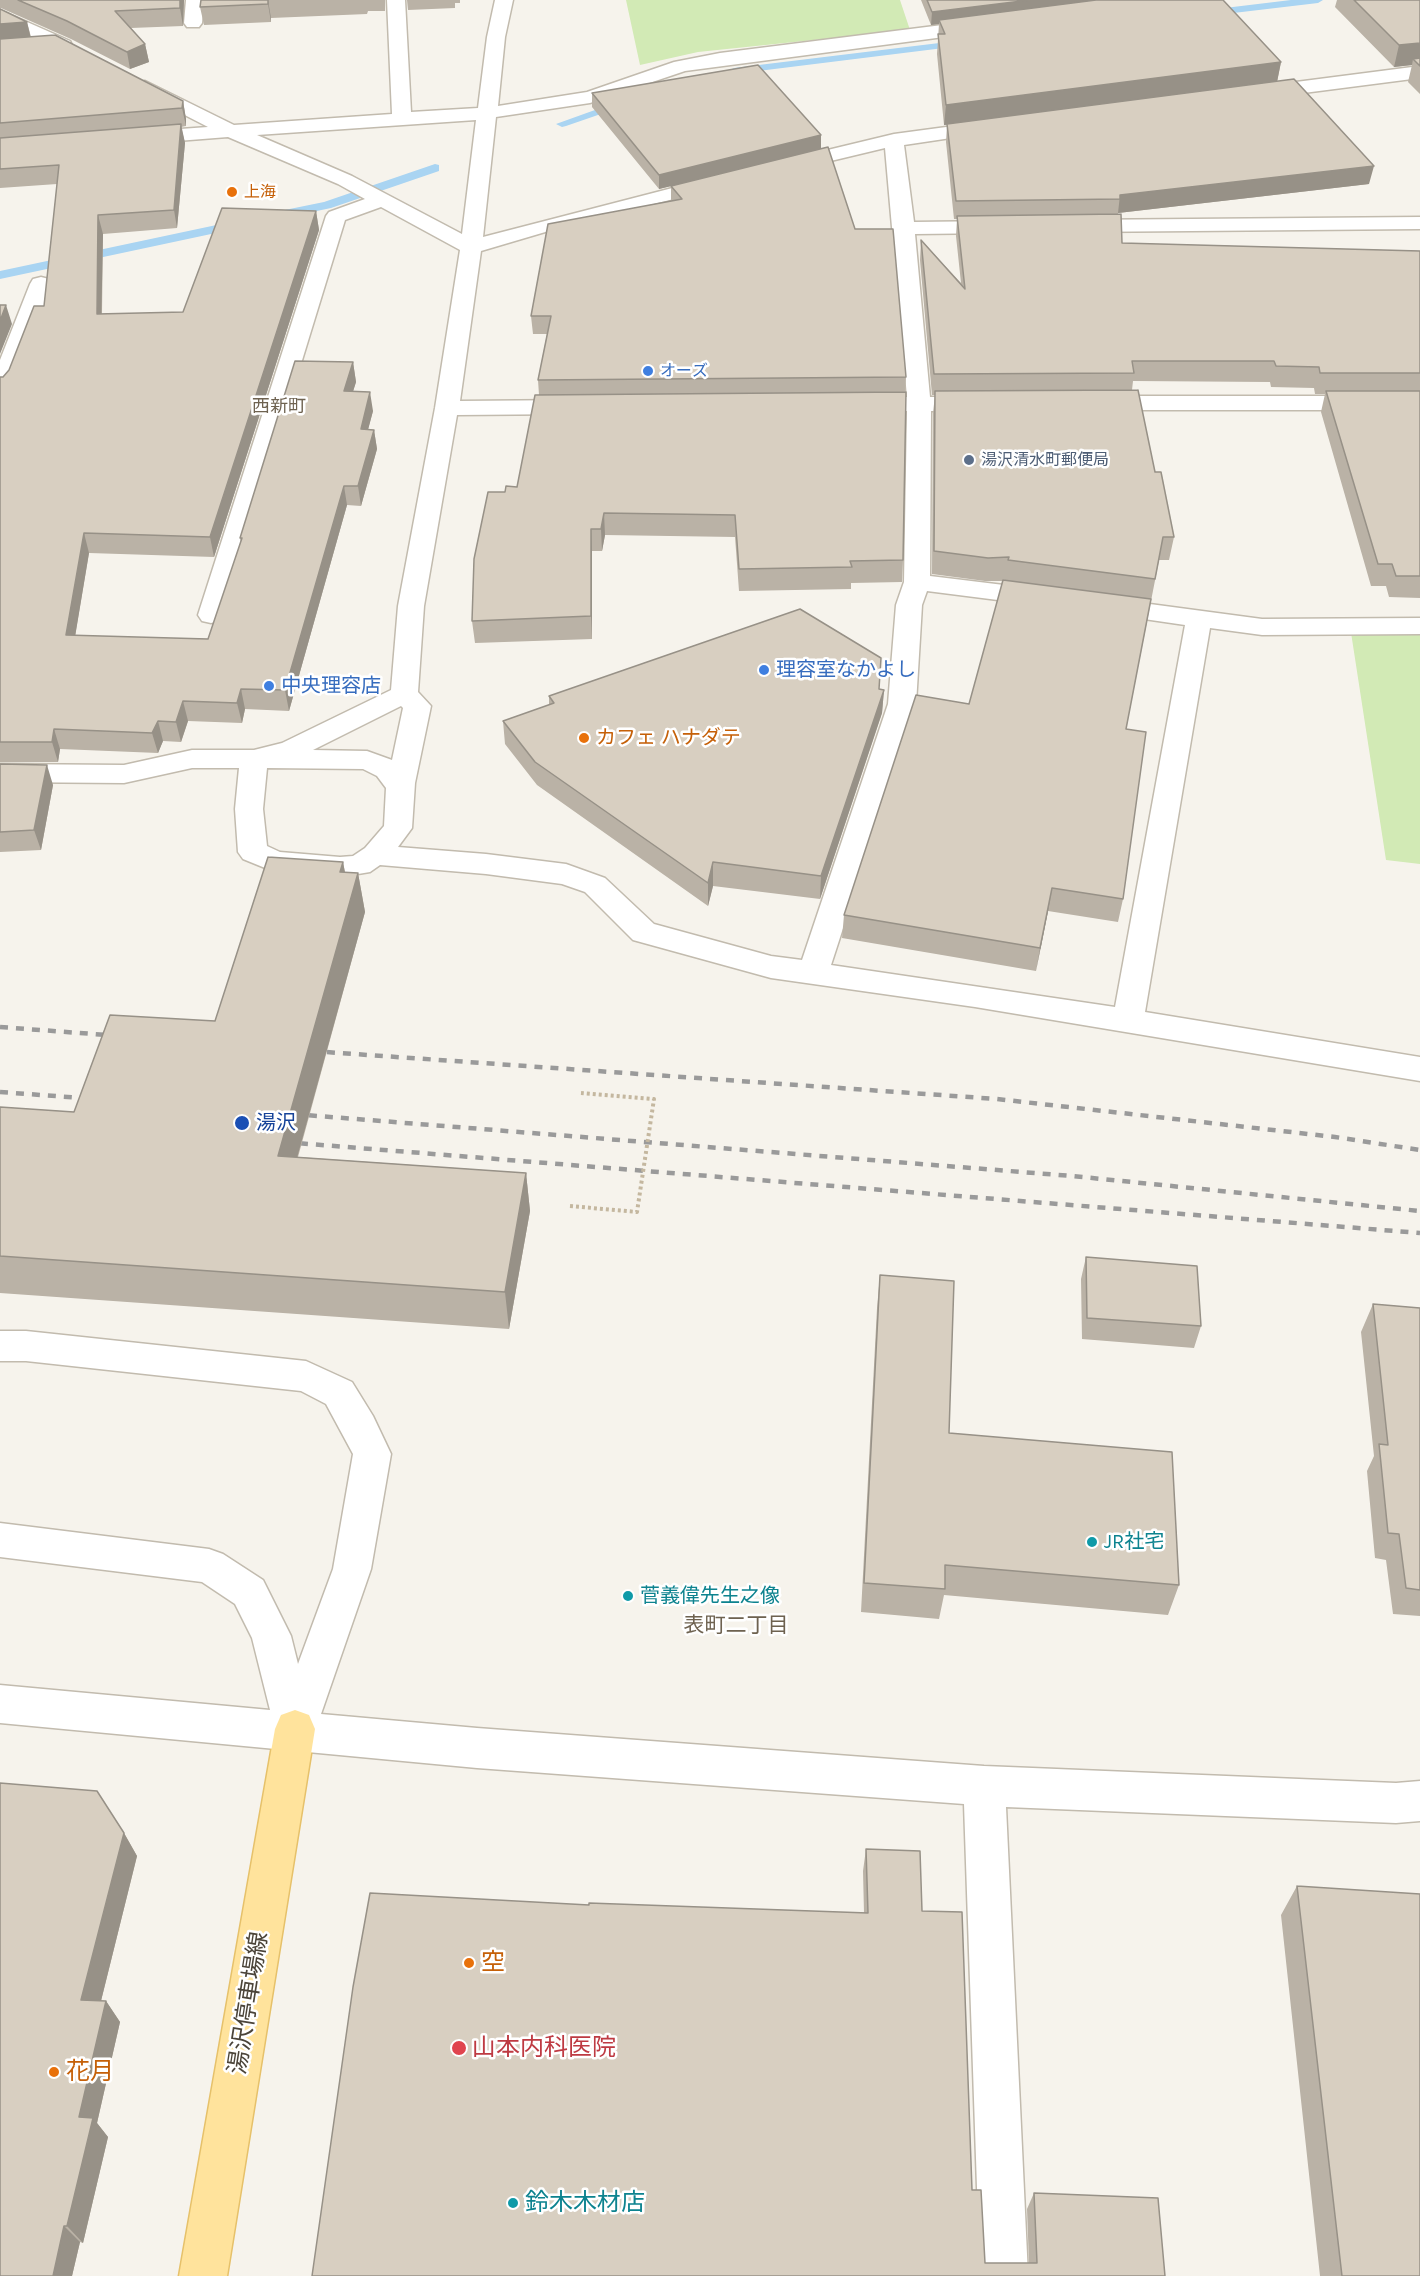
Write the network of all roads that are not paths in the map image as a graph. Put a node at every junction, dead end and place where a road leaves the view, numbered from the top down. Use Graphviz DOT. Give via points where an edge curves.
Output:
graph roads {
  1 [pos="195,0"];
  2 [pos="396,0"];
  3 [pos="504,0"];
  4 [pos="0,15"];
  5 [pos="193,23"];
  6 [pos="1005,23"];
  7 [pos="63,45"];
  8 [pos="32,48"];
  9 [pos="84,56"];
  10 [pos="1420,72"];
  11 [pos="126,78"];
  12 [pos="1233,96"];
  13 [pos="487,113"];
  14 [pos="402,119"];
  15 [pos="1011,125"];
  16 [pos="231,131"];
  17 [pos="115,140"];
  18 [pos="894,140"];
  19 [pos="768,171"];
  20 [pos="734,179"];
  21 [pos="384,199"];
  22 [pos="1420,223"];
  23 [pos="1060,226"];
  24 [pos="1024,227"];
  25 [pos="904,228"];
  26 [pos="471,247"];
  27 [pos="40,284"];
  28 [pos="0,389"];
  29 [pos="836,404"];
  30 [pos="919,404"];
  31 [pos="1003,404"];
  32 [pos="1074,404"];
  33 [pos="1420,404"];
  34 [pos="600,407"];
  35 [pos="447,408"];
  36 [pos="917,582"];
  37 [pos="211,615"];
  38 [pos="1199,618"];
  39 [pos="1420,626"];
  40 [pos="404,694"];
  41 [pos="254,759"];
  42 [pos="0,774"];
  43 [pos="401,783"];
  44 [pos="375,855"];
  45 [pos="813,974"];
  46 [pos="1128,1021"];
  47 [pos="1420,1069"];
  48 [pos="0,1346"];
  49 [pos="0,1540"];
  50 [pos="0,1704"];
  51 [pos="295,1729"];
  52 [pos="984,1786"];
  53 [pos="1420,1801"];
  54 [pos="203,2276"];
  55 [pos="1004,2276"];
  1 -- 5 [label="street"];
  2 -- 14 [label="street"];
  3 -- 13 [label="street"];
  4 -- 7 [label="street"];
  6 -- 13 [label="street" via="720,59 681,66 590,97"];
  7 -- 8 [label="street"];
  7 -- 9 [label="street"];
  10 -- 12 [label="street"];
  11 -- 16 [label="street"];
  13 -- 14 [label="street"];
  13 -- 26 [label="street"];
  14 -- 16 [label="street"];
  15 -- 18 [label="street"];
  16 -- 17 [label="street"];
  16 -- 21 [label="street"];
  18 -- 19 [label="street"];
  18 -- 25 [label="street"];
  20 -- 26 [label="street"];
  21 -- 26 [label="street"];
  21 -- 37 [label="street" via="336,216"];
  22 -- 23 [label="street"];
  24 -- 25 [label="street"];
  25 -- 30 [label="street"];
  26 -- 35 [label="street"];
  27 -- 28 [label="street"];
  29 -- 30 [label="street"];
  30 -- 31 [label="street"];
  30 -- 36 [label="street"];
  32 -- 33 [label="street"];
  34 -- 35 [label="street"];
  35 -- 40 [label="street" via="411,606"];
  36 -- 38 [label="street"];
  36 -- 45 [label="street" via="909,605 902,704"];
  38 -- 39 [label="street" via="1263,627"];
  38 -- 46 [label="street"];
  40 -- 41 [label="street" via="291,750"];
  40 -- 43 [label="street" via="417,706"];
  41 -- 42 [label="street" via="192,759 124,774"];
  41 -- 43 [label="street" via="367,760 387,769"];
  41 -- 44 [label="street" via="249,809 253,852 275,862 340,867 360,865"];
  43 -- 44 [label="street" via="398,828"];
  44 -- 45 [label="street" via="566,874 595,885 644,932 771,967"];
  45 -- 46 [label="street"];
  46 -- 47 [label="street"];
  48 -- 51 [label="street" via="306,1376 339,1393 372,1454 352,1569"];
  49 -- 51 [label="street" via="209,1566 249,1592 271,1636"];
  50 -- 51 [label="street"];
  51 -- 52 [label="street" via="477,1748"];
  51 -- 54 [label="main road, 湯沢停車場線"];
  52 -- 53 [label="street"];
  52 -- 55 [label="street"];
}
